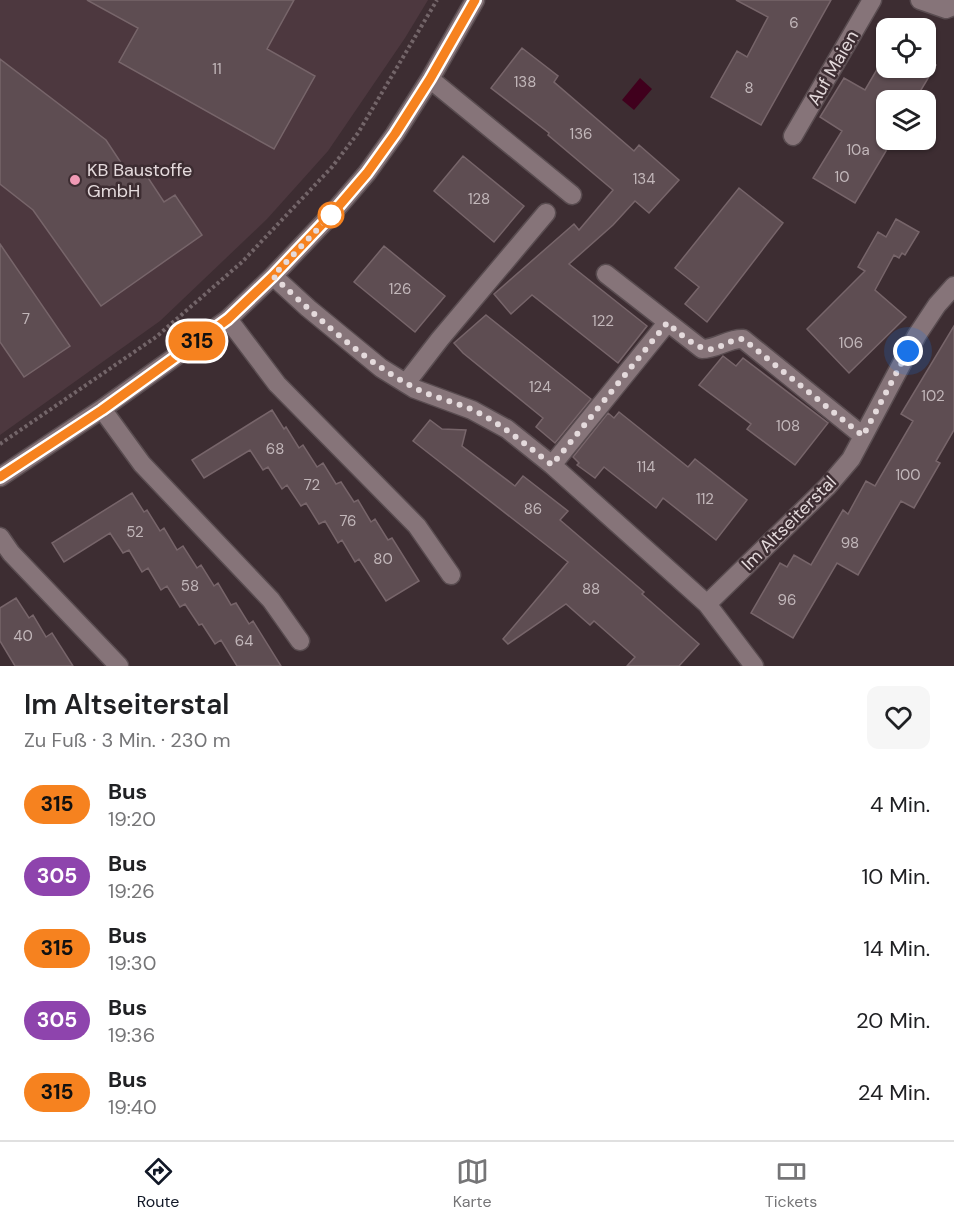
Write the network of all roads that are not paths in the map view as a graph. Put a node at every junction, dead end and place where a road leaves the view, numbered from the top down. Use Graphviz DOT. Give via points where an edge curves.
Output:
graph roads {
  1 [pos="475,0"];
  2 [pos="872,0"];
  3 [pos="920,0"];
  4 [pos="954,6"];
  5 [pos="430,79"];
  6 [pos="794,136"];
  7 [pos="572,195"];
  8 [pos="546,213"];
  9 [pos="606,274"];
  10 [pos="273,276"];
  11 [pos="954,286"];
  12 [pos="228,319"];
  13 [pos="667,323"];
  14 [pos="406,383"];
  15 [pos="102,410"];
  16 [pos="863,436"];
  17 [pos="552,465"];
  18 [pos="0,477"];
  19 [pos="0,537"];
  20 [pos="451,575"];
  21 [pos="707,604"];
  22 [pos="300,641"];
  23 [pos="119,666"];
  24 [pos="754,666"];
  1 -- 5 [label="street"];
  2 -- 6 [label="street, Auf Maien"];
  3 -- 4 [label="street" via="946,9"];
  5 -- 7 [label="street"];
  5 -- 10 [label="street" via="367,173"];
  8 -- 14 [label="street"];
  9 -- 13 [label="street"];
  10 -- 12 [label="street"];
  10 -- 14 [label="street" via="381,368"];
  11 -- 16 [label="street, Im Altseiterstal" via="917,335"];
  12 -- 15 [label="street"];
  12 -- 20 [label="street" via="277,384 417,526"];
  13 -- 16 [label="street" via="702,349 743,339"];
  13 -- 17 [label="street"];
  14 -- 17 [label="street" via="507,429"];
  15 -- 18 [label="street"];
  15 -- 22 [label="street" via="142,464 271,600"];
  16 -- 21 [label="street, Im Altseiterstal" via="851,459 828,486"];
  17 -- 21 [label="street"];
  19 -- 23 [label="street"];
  21 -- 24 [label="street"];
}
